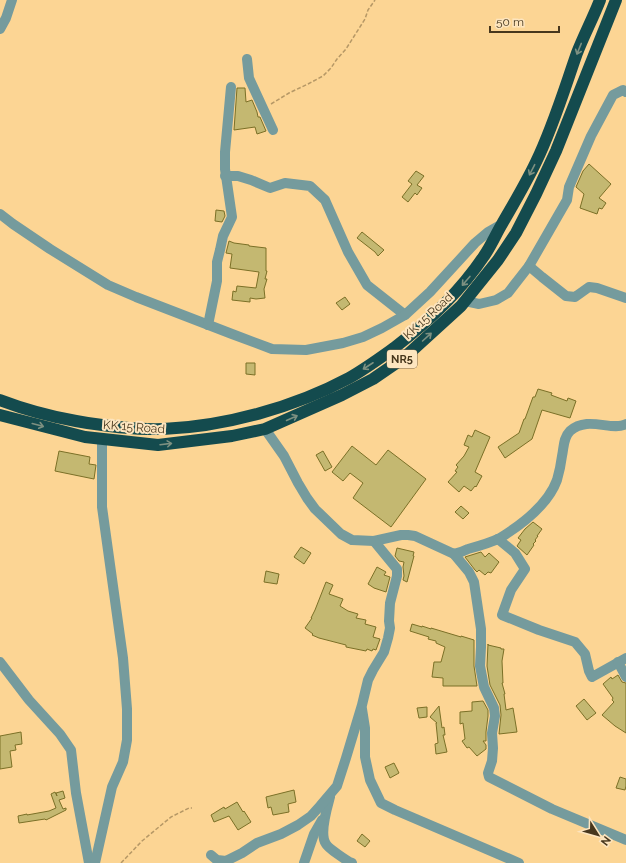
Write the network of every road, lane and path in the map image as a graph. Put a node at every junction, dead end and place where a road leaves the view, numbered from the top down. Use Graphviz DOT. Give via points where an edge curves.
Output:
graph roads {
  1 [pos="12,0"];
  2 [pos="375,0"];
  3 [pos="600,0"];
  4 [pos="616,0"];
  5 [pos="0,29"];
  6 [pos="247,59"];
  7 [pos="231,87"];
  8 [pos="626,92"];
  9 [pos="263,110"];
  10 [pos="273,130"];
  11 [pos="226,176"];
  12 [pos="0,214"];
  13 [pos="502,224"];
  14 [pos="529,266"];
  15 [pos="626,298"];
  16 [pos="465,301"];
  17 [pos="405,315"];
  18 [pos="208,325"];
  19 [pos="0,400"];
  20 [pos="0,415"];
  21 [pos="626,424"];
  22 [pos="265,429"];
  23 [pos="102,439"];
  24 [pos="498,539"];
  25 [pos="374,541"];
  26 [pos="454,554"];
  27 [pos="622,660"];
  28 [pos="0,662"];
  29 [pos="626,677"];
  30 [pos="362,705"];
  31 [pos="331,794"];
  32 [pos="192,808"];
  33 [pos="325,815"];
  34 [pos="626,840"];
  35 [pos="211,855"];
  36 [pos="348,862"];
  37 [pos="89,863"];
  38 [pos="94,863"];
  39 [pos="120,863"];
  40 [pos="304,863"];
  41 [pos="519,863"];
  1 -- 5 [label="street"];
  2 -- 9 [label="path" via="346,49 323,76 276,100"];
  3 -- 13 [label="highway, KK 15 Road / NR5, one-way" via="578,50 550,131 524,187"];
  4 -- 16 [label="highway, KK 15 Road / NR5" via="556,151 536,194 498,260"];
  6 -- 9 [label="street" via="249,78"];
  7 -- 11 [label="street" via="225,152"];
  8 -- 14 [label="street" via="623,90 613,95 591,136 569,187 567,200"];
  9 -- 10 [label="street"];
  11 -- 17 [label="street" via="238,176 270,188 285,183 310,186 325,200 348,252 367,285"];
  11 -- 18 [label="street" via="232,216 223,236 217,268 218,281"];
  12 -- 18 [label="street" via="108,285"];
  13 -- 17 [label="street" via="475,243"];
  13 -- 19 [label="highway, KK 15 Road / NR5, one-way" via="486,254 471,274 437,312 405,339 351,377 288,404 207,425 163,429 97,425 55,417"];
  14 -- 15 [label="street" via="566,296 575,297 589,287"];
  14 -- 16 [label="street" via="508,293 496,300 479,304"];
  22 -- 16 [label="highway, KK 15 Road / NR5, one-way" via="373,379 405,357"];
  17 -- 18 [label="street" via="382,328 343,344 306,350 272,349"];
  20 -- 23 [label="highway, KK 15 Road / NR5, one-way"];
  21 -- 24 [label="street" via="620,427 588,424 570,431 564,440 557,480 551,493 531,515"];
  23 -- 22 [label="highway, KK 15 Road / NR5, one-way" via="158,445 232,436"];
  22 -- 25 [label="street" via="315,509 341,534 352,540"];
  23 -- 38 [label="street" via="102,507 123,658 127,740 123,762 112,787"];
  24 -- 26 [label="street"];
  24 -- 27 [label="street" via="515,553 525,569 511,590 502,615 575,642 585,654 592,677"];
  25 -- 26 [label="street" via="401,535 415,536"];
  25 -- 30 [label="street" via="397,569 397,576 390,603 388,638 384,652 368,680"];
  26 -- 34 [label="street" via="474,582 481,630 480,666 484,687 496,716 489,777 552,809"];
  27 -- 29 [label="street"];
  28 -- 37 [label="street" via="71,750"];
  30 -- 31 [label="street" via="340,778"];
  30 -- 41 [label="street" via="365,728 364,757 370,780 381,803"];
  31 -- 33 [label="street"];
  31 -- 35 [label="street" via="310,816 281,834 257,843 226,861 217,860"];
  32 -- 39 [label="path" via="171,817"];
  33 -- 36 [label="street" via="323,831 326,844"];
  33 -- 40 [label="street" via="314,834"];
}
